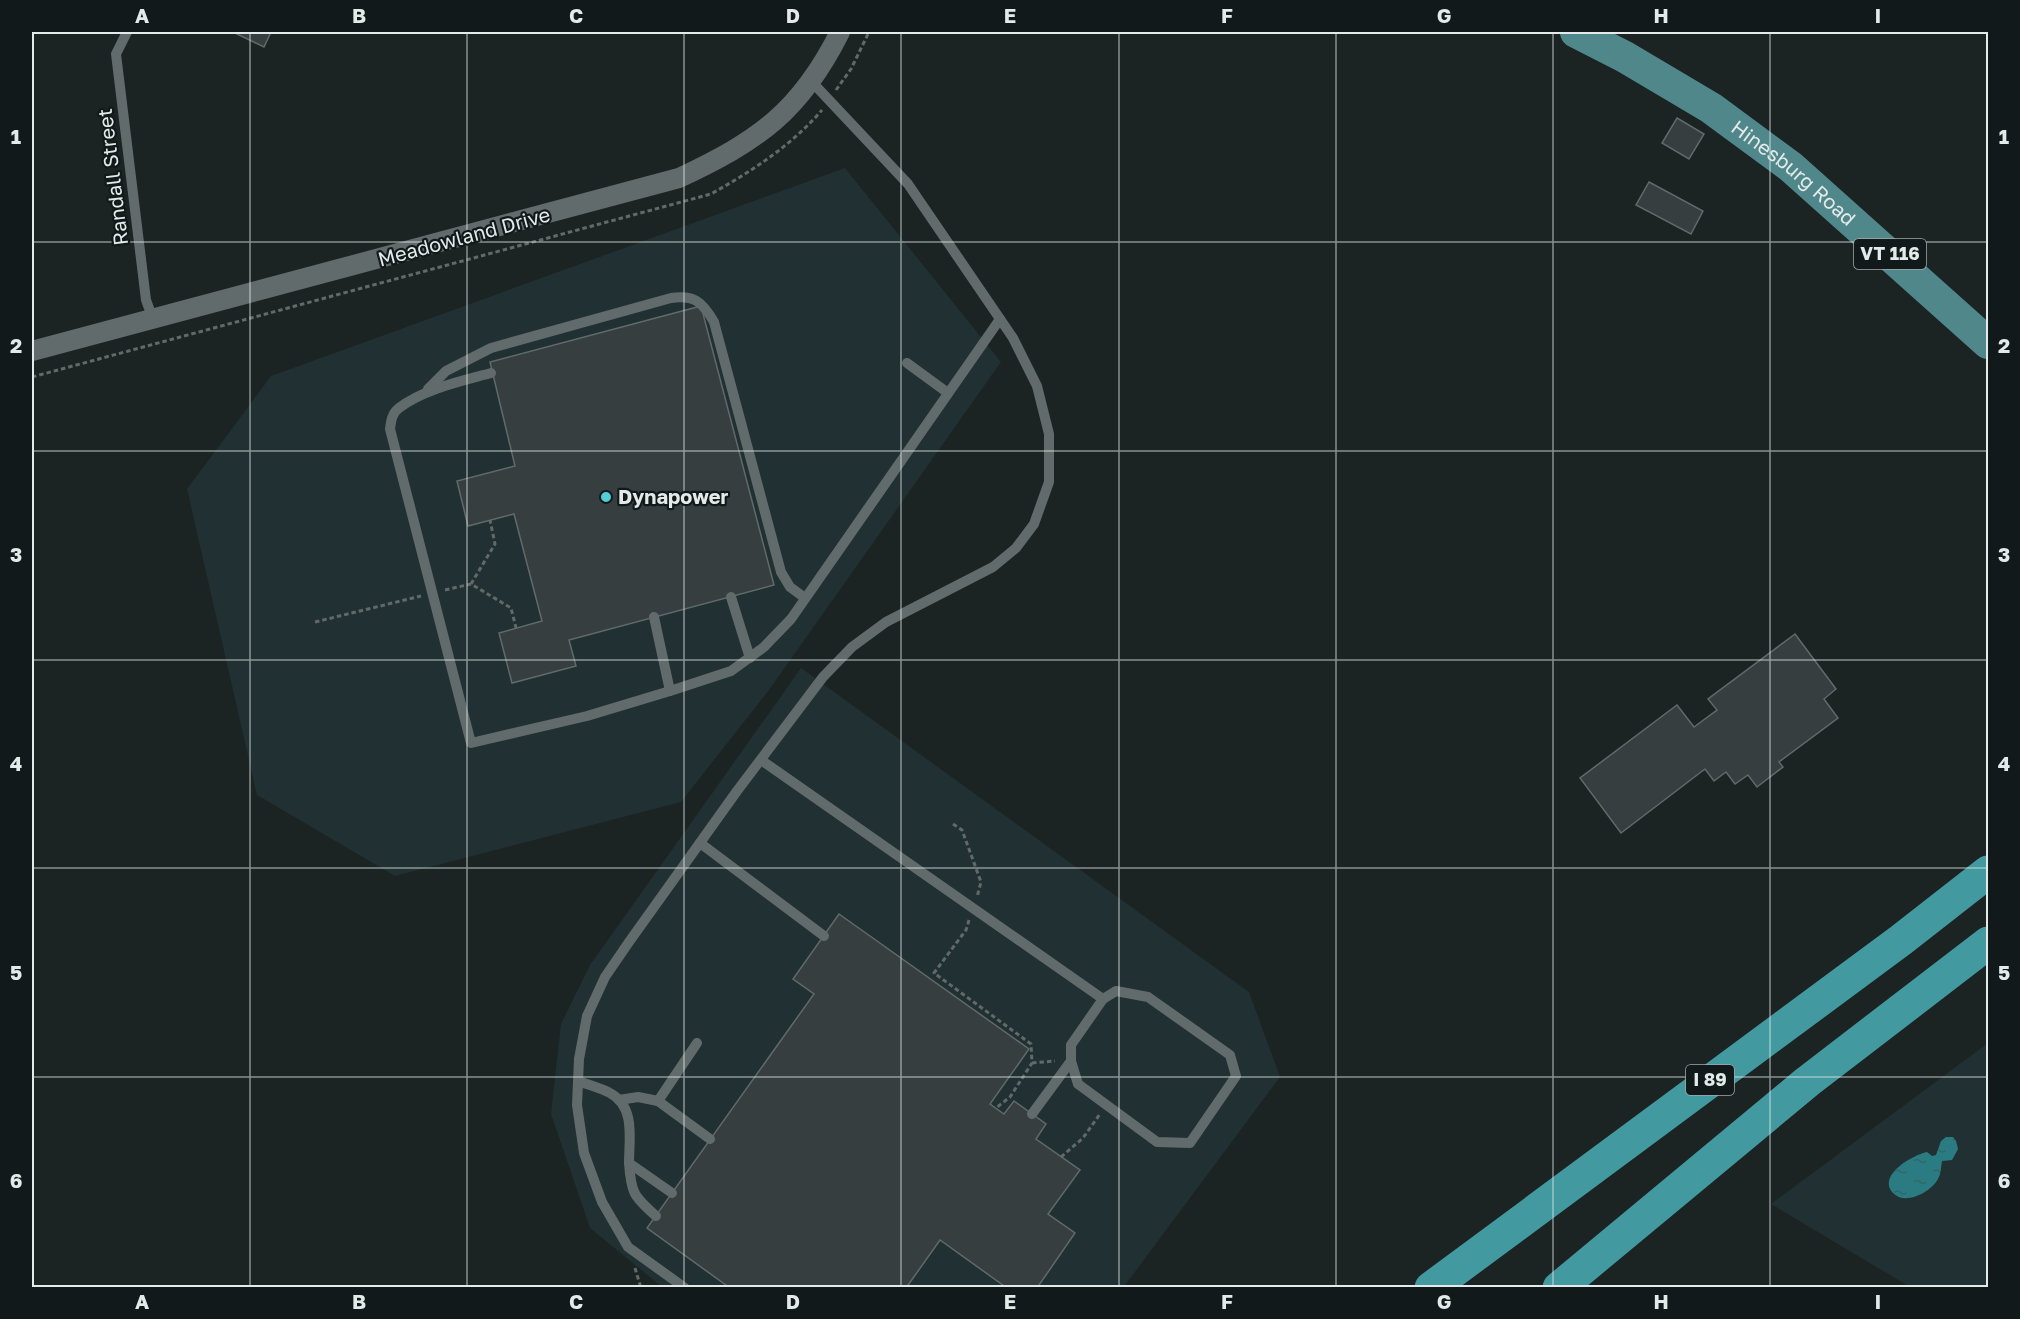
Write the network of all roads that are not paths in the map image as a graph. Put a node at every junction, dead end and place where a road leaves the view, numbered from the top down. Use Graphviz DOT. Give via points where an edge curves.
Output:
graph roads {
  1 [pos="127,32"];
  2 [pos="840,32"];
  3 [pos="1576,32"];
  4 [pos="812,82"];
  5 [pos="153,319"];
  6 [pos="1000,319"];
  7 [pos="1989,343"];
  8 [pos="32,351"];
  9 [pos="907,363"];
  10 [pos="492,373"];
  11 [pos="948,393"];
  12 [pos="422,396"];
  13 [pos="731,597"];
  14 [pos="805,598"];
  15 [pos="654,617"];
  16 [pos="750,658"];
  17 [pos="670,691"];
  18 [pos="760,760"];
  19 [pos="700,843"];
  20 [pos="1989,873"];
  21 [pos="824,936"];
  22 [pos="1989,944"];
  23 [pos="1103,999"];
  24 [pos="698,1043"];
  25 [pos="1071,1060"];
  26 [pos="578,1082"];
  27 [pos="619,1100"];
  28 [pos="658,1101"];
  29 [pos="1032,1114"];
  30 [pos="710,1139"];
  31 [pos="629,1163"];
  32 [pos="672,1193"];
  33 [pos="656,1215"];
  34 [pos="685,1287"];
  35 [pos="1431,1287"];
  36 [pos="1559,1287"];
  1 -- 5 [label="lane, Randall Street" via="116,54 146,300"];
  2 -- 4 [label="street, Meadowland Drive"];
  3 -- 7 [label="main road, Hinesburg Road / VT 116" via="1711,108 1791,167"];
  4 -- 5 [label="street, Meadowland Drive" via="760,134 721,159 679,178"];
  4 -- 6 [label="lane" via="908,184"];
  5 -- 8 [label="street, Meadowland Drive"];
  6 -- 11 [label="lane"];
  6 -- 18 [label="lane" via="1037,386 1049,434 1049,482 1034,524 1016,548 993,567 886,622 852,647 823,677"];
  9 -- 11 [label="lane"];
  10 -- 12 [label="lane" via="443,385"];
  11 -- 14 [label="lane"];
  12 -- 14 [label="lane" via="446,371 491,348 670,298 685,296 696,300 714,322 781,572 790,587"];
  12 -- 17 [label="lane" via="398,409 391,418 390,429 471,743 587,716"];
  13 -- 16 [label="lane"];
  14 -- 16 [label="lane" via="764,648"];
  15 -- 17 [label="lane"];
  16 -- 17 [label="lane" via="731,671"];
  18 -- 19 [label="lane"];
  18 -- 23 [label="lane"];
  19 -- 21 [label="lane"];
  19 -- 26 [label="lane" via="605,977 587,1016"];
  20 -- 35 [label="highway, I 89"];
  22 -- 36 [label="highway" via="1807,1082"];
  23 -- 25 [label="lane" via="1071,1045"];
  23 -- 25 [label="lane" via="1116,991 1148,997 1230,1055 1236,1076 1190,1143 1157,1142 1078,1084"];
  24 -- 28 [label="lane"];
  25 -- 29 [label="lane"];
  26 -- 27 [label="lane"];
  26 -- 34 [label="lane" via="584,1153 602,1202 628,1247"];
  27 -- 28 [label="lane" via="638,1097"];
  27 -- 31 [label="lane" via="628,1111"];
  28 -- 30 [label="lane"];
  31 -- 32 [label="lane"];
  31 -- 33 [label="lane" via="631,1188"];
}
